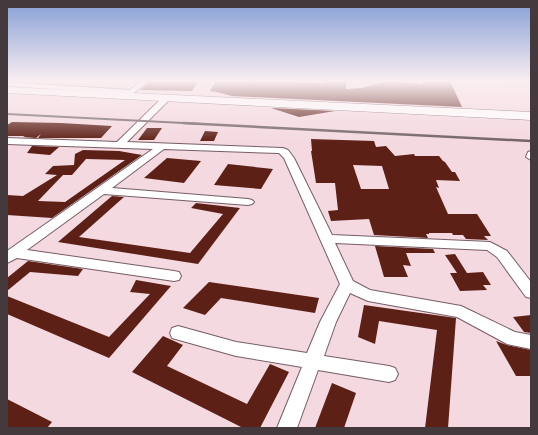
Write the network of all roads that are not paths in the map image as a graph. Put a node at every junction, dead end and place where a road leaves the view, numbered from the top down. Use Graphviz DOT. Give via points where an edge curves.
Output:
graph roads {
  1 [pos="164,101"];
  2 [pos="234,101"];
  3 [pos="531,116"];
  4 [pos="7,141"];
  5 [pos="119,145"];
  6 [pos="161,147"];
  7 [pos="531,154"];
  8 [pos="531,157"];
  9 [pos="101,190"];
  10 [pos="248,202"];
  11 [pos="328,239"];
  12 [pos="11,256"];
  13 [pos="174,276"];
  14 [pos="347,284"];
  15 [pos="531,293"];
  16 [pos="178,333"];
  17 [pos="531,342"];
  18 [pos="313,361"];
  19 [pos="389,374"];
  20 [pos="287,428"];
  1 -- 5 [label="street"];
  2 -- 3 [label="main road"];
  4 -- 5 [label="street"];
  5 -- 6 [label="street"];
  6 -- 9 [label="street"];
  6 -- 11 [label="street" via="272,149 285,152"];
  7 -- 8 [label="street"];
  9 -- 10 [label="street"];
  9 -- 12 [label="street"];
  11 -- 14 [label="street"];
  11 -- 15 [label="street" via="490,246 502,254"];
  12 -- 13 [label="street"];
  14 -- 17 [label="street" via="368,295 461,312 513,339"];
  14 -- 18 [label="street" via="328,322"];
  16 -- 18 [label="street" via="236,348"];
  18 -- 19 [label="street"];
  18 -- 20 [label="street"];
}
